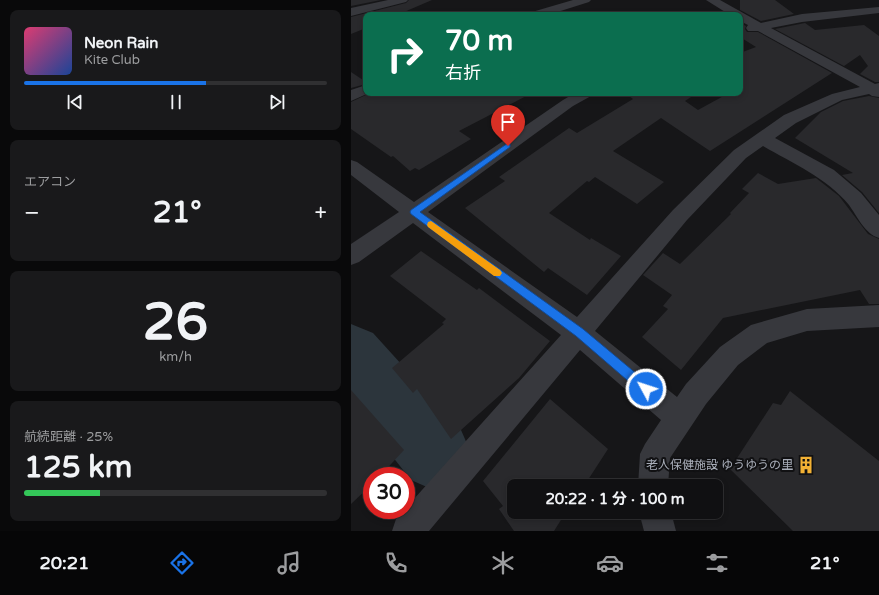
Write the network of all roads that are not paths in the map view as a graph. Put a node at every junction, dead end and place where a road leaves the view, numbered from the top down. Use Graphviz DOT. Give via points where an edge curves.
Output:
graph roads {
  1 [pos="403,0"];
  2 [pos="585,0"];
  3 [pos="712,0"];
  4 [pos="879,10"];
  5 [pos="546,12"];
  6 [pos="732,12"];
  7 [pos="351,13"];
  8 [pos="743,18"];
  9 [pos="363,20"];
  10 [pos="757,26"];
  11 [pos="743,29"];
  12 [pos="363,90"];
  13 [pos="877,90"];
  14 [pos="351,96"];
  15 [pos="581,96"];
  16 [pos="762,138"];
  17 [pos="351,166"];
  18 [pos="414,212"];
  19 [pos="879,230"];
  20 [pos="351,256"];
  21 [pos="879,316"];
  22 [pos="579,333"];
  23 [pos="679,417"];
  24 [pos="653,479"];
  25 [pos="657,519"];
  26 [pos="407,531"];
  27 [pos="660,531"];
  1 -- 7 [label="street"];
  2 -- 5 [label="street"];
  3 -- 6 [label="street"];
  4 -- 10 [label="street" via="802,18"];
  7 -- 9 [label="street"];
  8 -- 10 [label="street"];
  10 -- 11 [label="street"];
  10 -- 13 [label="street"];
  12 -- 14 [label="street"];
  13 -- 16 [label="street" via="837,98 790,119"];
  15 -- 18 [label="street"];
  16 -- 19 [label="street" via="828,175 854,198"];
  16 -- 22 [label="street" via="740,154 680,215"];
  17 -- 18 [label="street"];
  18 -- 20 [label="street"];
  18 -- 22 [label="street"];
  21 -- 23 [label="street" via="807,320 760,334 729,356"];
  22 -- 23 [label="street"];
  22 -- 26 [label="street"];
  23 -- 24 [label="street" via="655,454"];
  25 -- 27 [label="street"];
}
